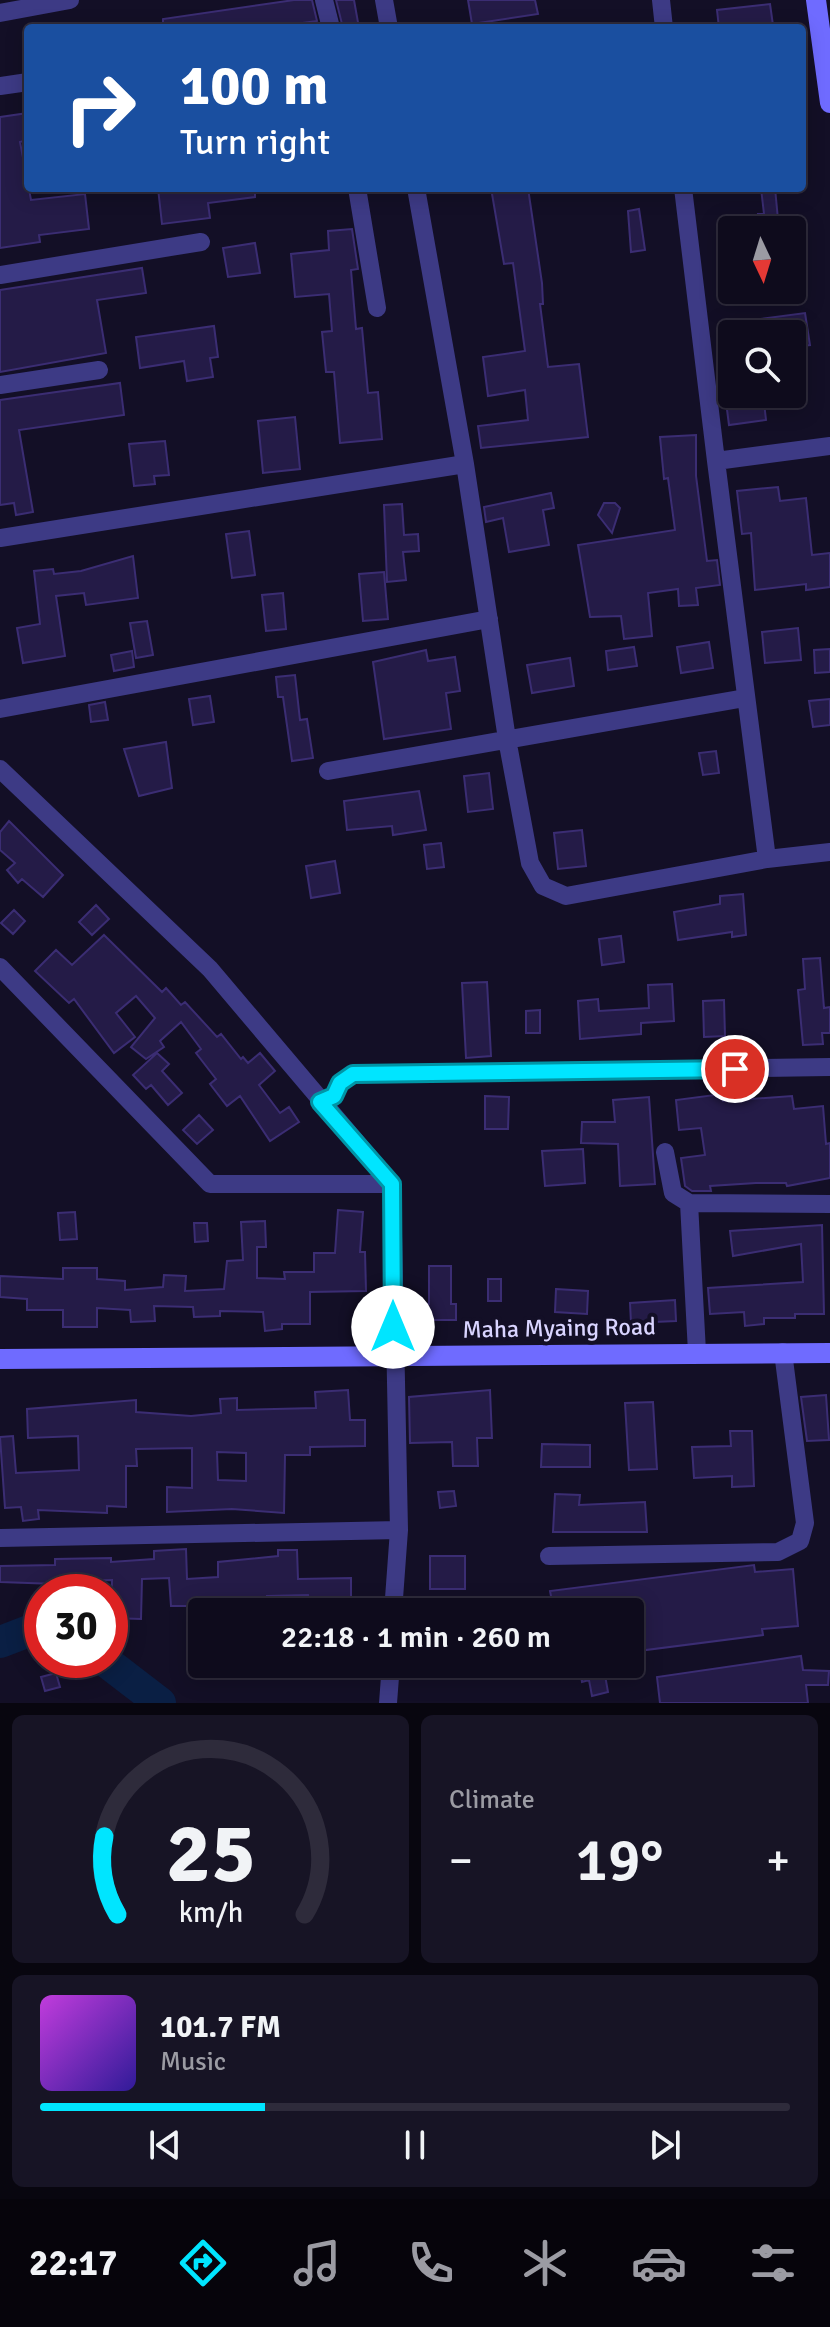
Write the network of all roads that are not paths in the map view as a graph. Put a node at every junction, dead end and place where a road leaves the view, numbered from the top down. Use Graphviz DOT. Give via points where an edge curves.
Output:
graph roads {
  1 [pos="70,0"];
  2 [pos="324,0"];
  3 [pos="384,0"];
  4 [pos="661,0"];
  5 [pos="816,0"];
  6 [pos="0,13"];
  7 [pos="330,24"];
  8 [pos="388,24"];
  9 [pos="664,24"];
  10 [pos="825,36"];
  11 [pos="24,83"];
  12 [pos="0,86"];
  13 [pos="830,103"];
  14 [pos="358,192"];
  15 [pos="417,192"];
  16 [pos="683,192"];
  17 [pos="201,242"];
  18 [pos="0,275"];
  19 [pos="377,308"];
  20 [pos="99,370"];
  21 [pos="0,385"];
  22 [pos="830,446"];
  23 [pos="716,461"];
  24 [pos="465,464"];
  25 [pos="0,538"];
  26 [pos="489,619"];
  27 [pos="745,698"];
  28 [pos="0,709"];
  29 [pos="507,739"];
  30 [pos="0,769"];
  31 [pos="328,771"];
  32 [pos="830,852"];
  33 [pos="767,859"];
  34 [pos="0,967"];
  35 [pos="830,1067"];
  36 [pos="320,1102"];
  37 [pos="665,1152"];
  38 [pos="392,1184"];
  39 [pos="689,1203"];
  40 [pos="830,1204"];
  41 [pos="697,1352"];
  42 [pos="783,1352"];
  43 [pos="830,1353"];
  44 [pos="393,1355"];
  45 [pos="0,1359"];
  46 [pos="399,1530"];
  47 [pos="0,1538"];
  48 [pos="549,1556"];
  49 [pos="394,1598"];
  50 [pos="390,1678"];
  51 [pos="388,1703"];
  1 -- 6 [label="street"];
  2 -- 7 [label="street"];
  3 -- 8 [label="street"];
  4 -- 9 [label="street"];
  5 -- 10 [label="street"];
  10 -- 13 [label="street"];
  11 -- 12 [label="street"];
  14 -- 19 [label="street"];
  15 -- 24 [label="street"];
  16 -- 23 [label="street"];
  17 -- 18 [label="street"];
  20 -- 21 [label="street"];
  22 -- 23 [label="street"];
  23 -- 27 [label="street"];
  24 -- 25 [label="street"];
  24 -- 26 [label="street"];
  26 -- 28 [label="street"];
  26 -- 29 [label="street"];
  27 -- 29 [label="street"];
  27 -- 33 [label="street"];
  29 -- 31 [label="street"];
  29 -- 33 [label="street" via="530,863 543,886 566,896"];
  30 -- 36 [label="street" via="210,969"];
  32 -- 33 [label="street"];
  34 -- 38 [label="street" via="210,1184"];
  35 -- 36 [label="street" via="353,1074 334,1096"];
  36 -- 38 [label="street"];
  37 -- 39 [label="street" via="673,1193"];
  38 -- 44 [label="street"];
  39 -- 40 [label="street"];
  39 -- 41 [label="street"];
  41 -- 42 [label="street, Maha Myaing Road"];
  41 -- 44 [label="street, Maha Myaing Road"];
  42 -- 43 [label="street, Maha Myaing Road"];
  42 -- 48 [label="street" via="805,1523 800,1541 778,1552"];
  44 -- 45 [label="street, Maha Myaing Road"];
  44 -- 46 [label="street"];
  46 -- 47 [label="street"];
  46 -- 49 [label="street"];
  50 -- 51 [label="street"];
}
